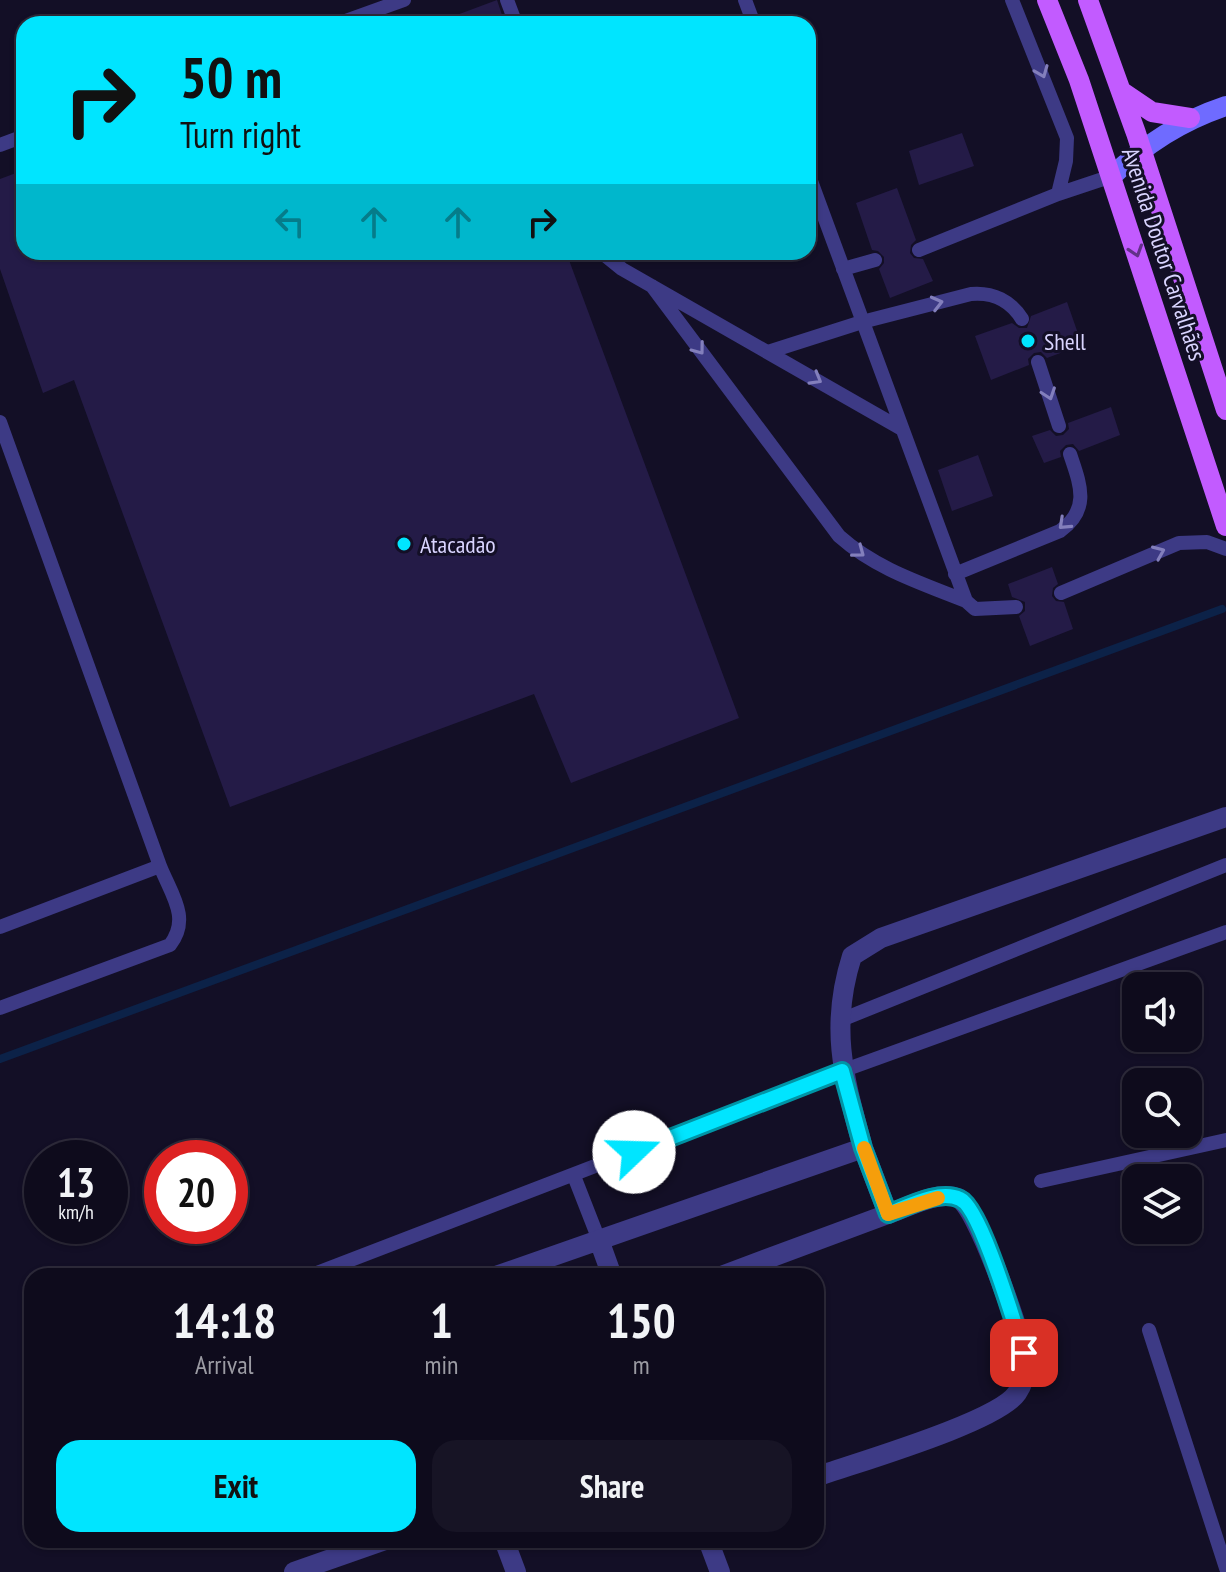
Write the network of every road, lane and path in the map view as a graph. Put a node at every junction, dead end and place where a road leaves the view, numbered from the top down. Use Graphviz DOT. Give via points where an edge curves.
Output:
graph roads {
  1 [pos="404,0"];
  2 [pos="1012,0"];
  3 [pos="1047,0"];
  4 [pos="1088,0"];
  5 [pos="359,16"];
  6 [pos="1121,91"];
  7 [pos="1226,106"];
  8 [pos="1190,118"];
  9 [pos="1140,152"];
  10 [pos="1112,176"];
  11 [pos="1058,194"];
  12 [pos="816,195"];
  13 [pos="919,250"];
  14 [pos="613,260"];
  15 [pos="875,260"];
  16 [pos="843,269"];
  17 [pos="652,286"];
  18 [pos="1022,319"];
  19 [pos="862,322"];
  20 [pos="768,352"];
  21 [pos="1038,362"];
  22 [pos="1226,410"];
  23 [pos="0,422"];
  24 [pos="1059,426"];
  25 [pos="900,428"];
  26 [pos="1070,454"];
  27 [pos="1226,526"];
  28 [pos="1226,549"];
  29 [pos="955,574"];
  30 [pos="1061,593"];
  31 [pos="966,601"];
  32 [pos="1016,607"];
  33 [pos="1226,818"];
  34 [pos="1226,865"];
  35 [pos="160,866"];
  36 [pos="0,927"];
  37 [pos="1226,932"];
  38 [pos="0,1008"];
  39 [pos="841,1020"];
  40 [pos="842,1071"];
  41 [pos="1226,1140"];
  42 [pos="863,1148"];
  43 [pos="574,1176"];
  44 [pos="1041,1181"];
  45 [pos="888,1214"];
  46 [pos="599,1240"];
  47 [pos="330,1268"];
  48 [pos="519,1268"];
  49 [pos="609,1268"];
  50 [pos="743,1268"];
  51 [pos="1149,1330"];
  52 [pos="824,1474"];
  53 [pos="362,1548"];
  54 [pos="507,1548"];
  55 [pos="711,1548"];
  56 [pos="1226,1568"];
  57 [pos="294,1572"];
  58 [pos="516,1572"];
  59 [pos="720,1572"];
  1 -- 5 [label="lane"];
  2 -- 11 [label="lane, one-way" via="1067,138"];
  3 -- 10 [label="main road, Avenida Doutor Carvalhães"];
  4 -- 6 [label="main road"];
  6 -- 8 [label="main road" via="1152,112"];
  6 -- 9 [label="main road"];
  7 -- 8 [label="main road"];
  8 -- 9 [label="main road"];
  9 -- 10 [label="main road"];
  9 -- 22 [label="main road"];
  10 -- 11 [label="lane"];
  10 -- 27 [label="main road, Avenida Doutor Carvalhães, one-way"];
  11 -- 13 [label="lane"];
  12 -- 16 [label="lane"];
  14 -- 17 [label="lane"];
  15 -- 16 [label="lane"];
  16 -- 19 [label="lane"];
  17 -- 20 [label="lane"];
  17 -- 31 [label="lane, one-way" via="839,536 886,569"];
  19 -- 18 [label="lane, one-way" via="977,293 1007,302"];
  19 -- 20 [label="lane"];
  19 -- 25 [label="lane"];
  20 -- 25 [label="lane, one-way"];
  21 -- 24 [label="lane, one-way"];
  23 -- 35 [label="lane"];
  25 -- 29 [label="lane"];
  26 -- 29 [label="lane, one-way" via="1082,494 1068,524"];
  30 -- 28 [label="lane, one-way" via="1179,543 1207,542"];
  29 -- 31 [label="lane"];
  31 -- 32 [label="lane" via="975,609"];
  33 -- 39 [label="street" via="881,938 852,956 842,988"];
  34 -- 39 [label="lane"];
  35 -- 36 [label="lane"];
  35 -- 38 [label="lane" via="182,920 170,945"];
  37 -- 40 [label="lane"];
  39 -- 40 [label="street"];
  40 -- 42 [label="street"];
  40 -- 43 [label="lane"];
  41 -- 44 [label="lane"];
  42 -- 45 [label="street"];
  42 -- 46 [label="street"];
  43 -- 46 [label="lane"];
  43 -- 47 [label="lane"];
  45 -- 50 [label="street"];
  45 -- 52 [label="street" via="946,1196 968,1204 1024,1353 1025,1375 1016,1396 989,1415"];
  46 -- 48 [label="street"];
  46 -- 49 [label="street"];
  51 -- 56 [label="lane"];
  53 -- 57 [label="street"];
  54 -- 58 [label="street"];
  55 -- 59 [label="street"];
}
